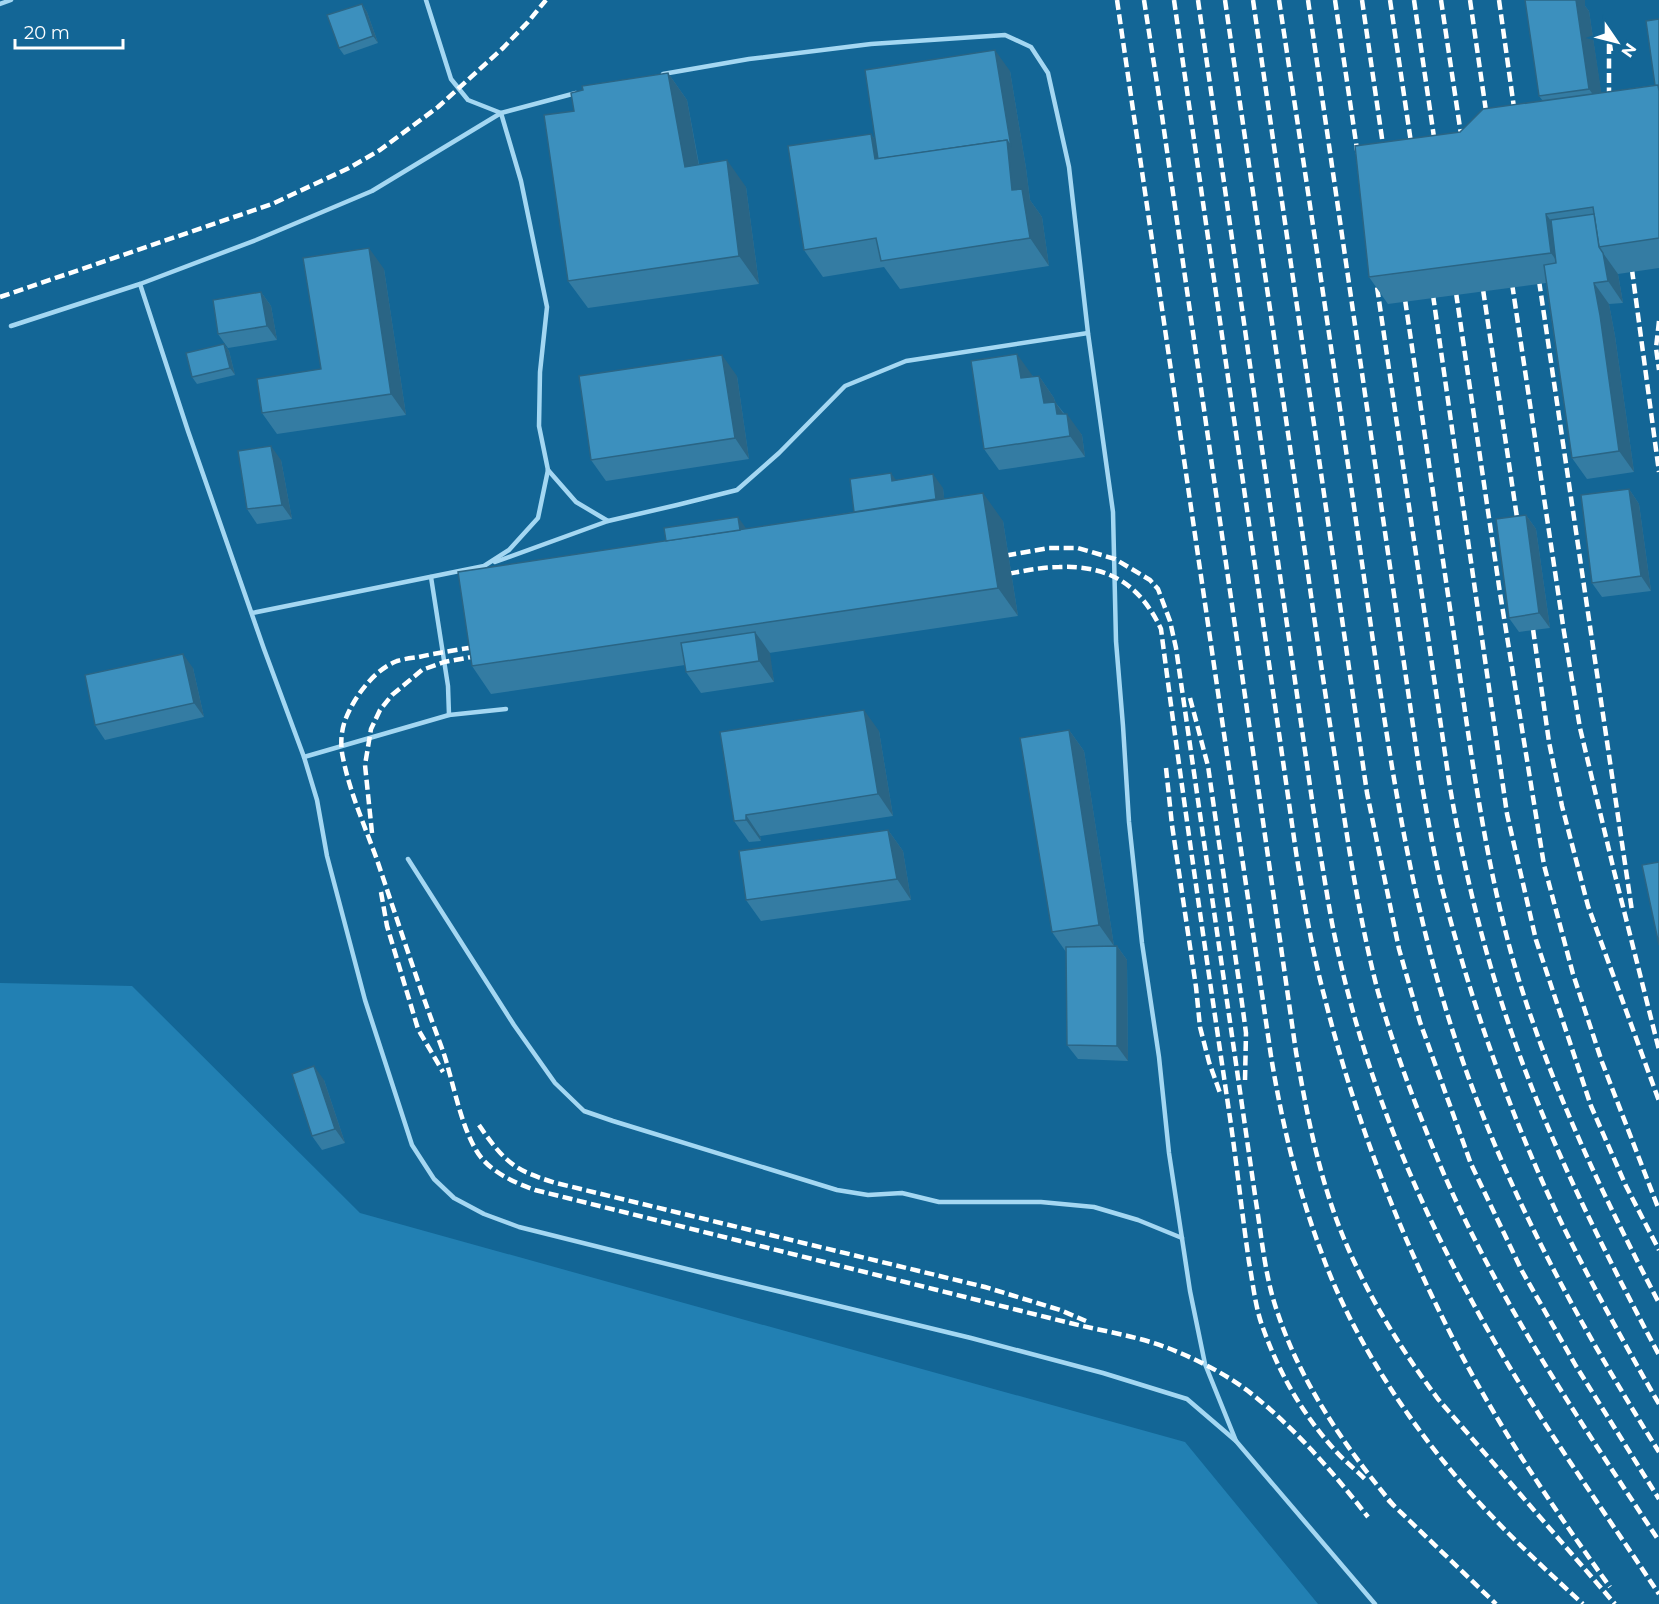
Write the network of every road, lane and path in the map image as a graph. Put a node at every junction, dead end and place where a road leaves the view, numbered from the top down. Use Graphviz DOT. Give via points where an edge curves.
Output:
graph roads {
  1 [pos="11,0"];
  2 [pos="426,0"];
  3 [pos="0,4"];
  4 [pos="653,76"];
  5 [pos="586,91"];
  6 [pos="501,113"];
  7 [pos="140,284"];
  8 [pos="11,326"];
  9 [pos="1088,333"];
  10 [pos="549,470"];
  11 [pos="608,521"];
  12 [pos="484,566"];
  13 [pos="431,577"];
  14 [pos="252,613"];
  15 [pos="506,709"];
  16 [pos="449,715"];
  17 [pos="304,757"];
  18 [pos="408,859"];
  19 [pos="1182,1238"];
  20 [pos="1236,1441"];
  21 [pos="1375,1604"];
  1 -- 3 [label="lane"];
  2 -- 6 [label="lane" via="451,79 468,100"];
  4 -- 9 [label="lane" via="749,58 871,44 1005,36 1031,47 1048,73 1069,167"];
  5 -- 6 [label="lane"];
  6 -- 7 [label="lane" via="372,191"];
  6 -- 10 [label="lane" via="521,181 547,307 539,426"];
  7 -- 8 [label="lane"];
  7 -- 14 [label="lane"];
  9 -- 11 [label="lane" via="906,361 845,386 737,490"];
  9 -- 19 [label="lane" via="1113,512 1116,641 1129,822"];
  10 -- 11 [label="lane" via="576,502"];
  10 -- 12 [label="lane" via="538,518 510,550"];
  11 -- 12 [label="lane"];
  12 -- 13 [label="lane"];
  13 -- 14 [label="lane"];
  13 -- 16 [label="lane"];
  14 -- 17 [label="lane"];
  15 -- 16 [label="lane"];
  16 -- 17 [label="lane"];
  17 -- 20 [label="lane" via="365,1000 412,1145 434,1179 454,1198 519,1227 971,1338 1187,1399"];
  18 -- 19 [label="lane" via="514,1025 555,1083 584,1111 837,1190 868,1195 902,1193 939,1202 1041,1202 1094,1207"];
  19 -- 20 [label="lane" via="1205,1364"];
  20 -- 21 [label="lane"];
}
